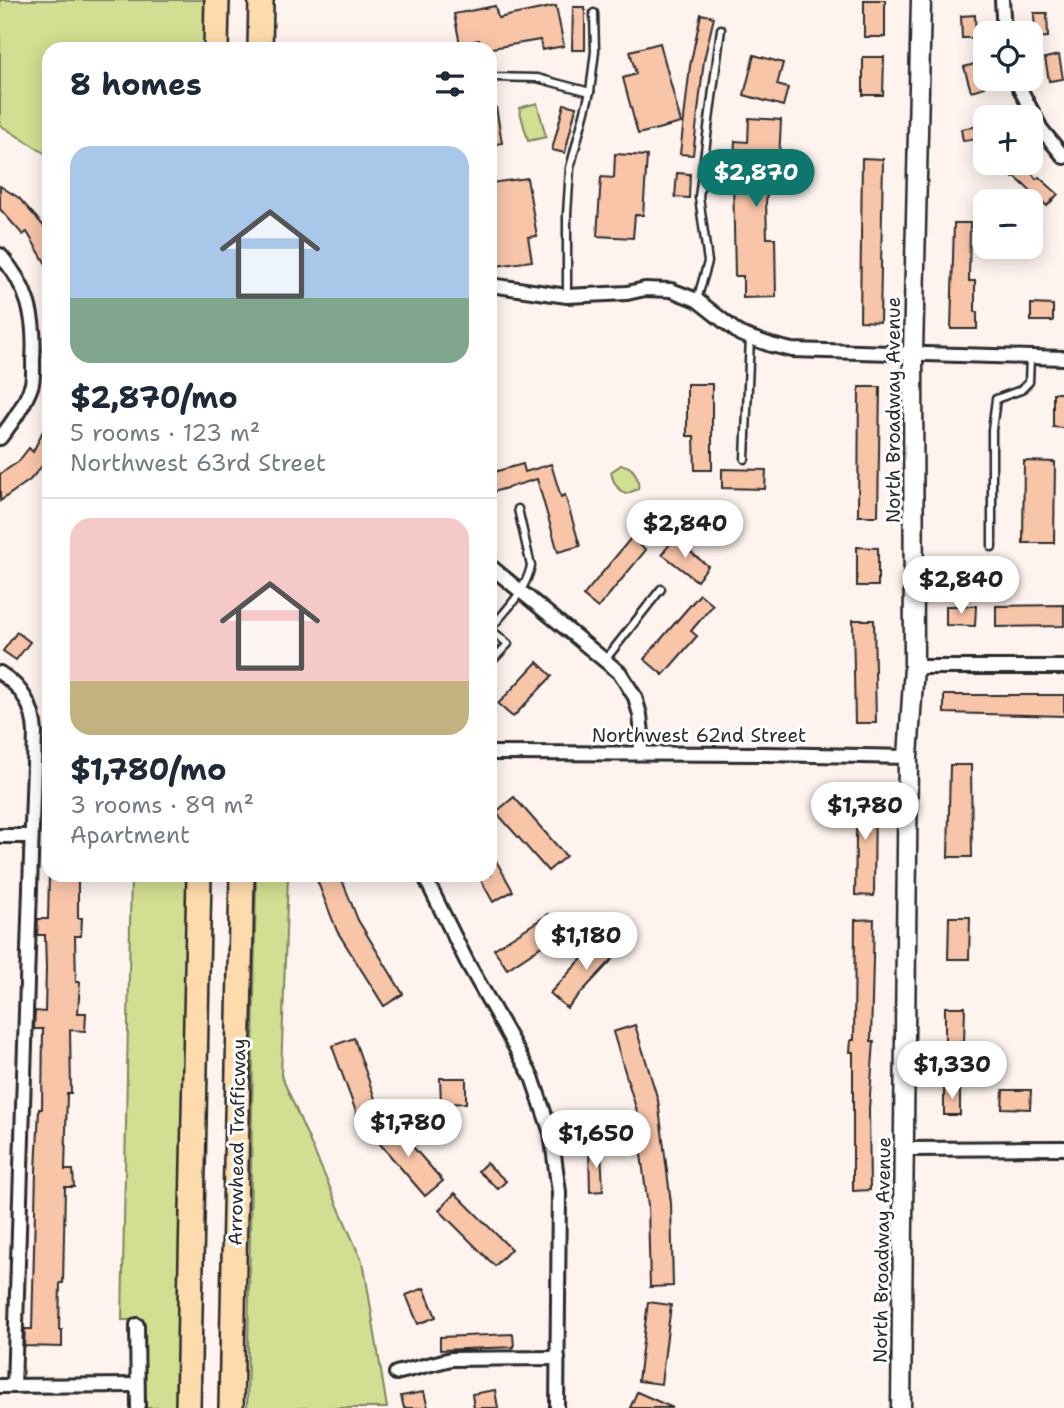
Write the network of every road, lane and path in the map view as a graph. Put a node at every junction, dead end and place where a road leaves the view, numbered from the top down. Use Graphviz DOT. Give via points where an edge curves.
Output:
graph roads {
  1 [pos="217,0"];
  2 [pos="261,0"];
  3 [pos="921,0"];
  4 [pos="1002,0"];
  5 [pos="594,13"];
  6 [pos="1003,21"];
  7 [pos="721,29"];
  8 [pos="216,42"];
  9 [pos="260,42"];
  10 [pos="497,77"];
  11 [pos="1021,91"];
  12 [pos="590,92"];
  13 [pos="1064,157"];
  14 [pos="0,254"];
  15 [pos="497,286"];
  16 [pos="568,296"];
  17 [pos="697,300"];
  18 [pos="750,337"];
  19 [pos="913,353"];
  20 [pos="1030,358"];
  21 [pos="1064,358"];
  22 [pos="0,438"];
  23 [pos="745,459"];
  24 [pos="517,509"];
  25 [pos="992,547"];
  26 [pos="497,572"];
  27 [pos="661,589"];
  28 [pos="522,592"];
  29 [pos="497,621"];
  30 [pos="497,635"];
  31 [pos="497,656"];
  32 [pos="605,660"];
  33 [pos="914,667"];
  34 [pos="1064,667"];
  35 [pos="0,673"];
  36 [pos="497,753"];
  37 [pos="640,753"];
  38 [pos="908,757"];
  39 [pos="0,835"];
  40 [pos="30,836"];
  41 [pos="199,882"];
  42 [pos="242,882"];
  43 [pos="427,882"];
  44 [pos="1064,1148"];
  45 [pos="904,1149"];
  46 [pos="137,1325"];
  47 [pos="558,1358"];
  48 [pos="396,1373"];
  49 [pos="137,1385"];
  50 [pos="0,1386"];
  51 [pos="14,1386"];
  52 [pos="138,1408"];
  53 [pos="188,1408"];
  54 [pos="231,1408"];
  55 [pos="557,1408"];
  56 [pos="901,1408"];
  1 -- 8 [label="highway"];
  2 -- 9 [label="highway"];
  3 -- 19 [label="street, North Broadway Avenue"];
  4 -- 6 [label="street"];
  5 -- 12 [label="lane"];
  7 -- 17 [label="lane" via="699,197 708,262"];
  10 -- 12 [label="lane" via="537,78"];
  11 -- 13 [label="street" via="1041,129"];
  12 -- 16 [label="lane" via="570,168"];
  14 -- 22 [label="street" via="15,272 30,304 34,342 32,385"];
  15 -- 16 [label="street"];
  16 -- 17 [label="street" via="663,289"];
  17 -- 18 [label="street"];
  18 -- 19 [label="street" via="814,353"];
  18 -- 23 [label="lane"];
  19 -- 20 [label="street"];
  19 -- 33 [label="street, North Broadway Avenue"];
  20 -- 21 [label="street"];
  20 -- 25 [label="lane" via="1030,382 996,399"];
  24 -- 28 [label="lane" via="531,566"];
  26 -- 28 [label="street"];
  27 -- 32 [label="lane"];
  28 -- 29 [label="lane"];
  28 -- 32 [label="street"];
  30 -- 31 [label="lane" via="508,644"];
  32 -- 37 [label="street" via="635,697 642,725"];
  33 -- 34 [label="street"];
  33 -- 38 [label="street, North Broadway Avenue"];
  35 -- 40 [label="street" via="21,690 35,724"];
  36 -- 37 [label="street, Northwest 62nd Street"];
  37 -- 38 [label="street, Northwest 62nd Street"];
  38 -- 45 [label="street, North Broadway Avenue"];
  39 -- 40 [label="street"];
  40 -- 51 [label="street"];
  41 -- 53 [label="highway"];
  42 -- 54 [label="highway, Arrowhead Trafficway"];
  43 -- 47 [label="street" via="532,1077 551,1133 559,1192"];
  44 -- 45 [label="street"];
  45 -- 56 [label="street, North Broadway Avenue"];
  46 -- 49 [label="street"];
  47 -- 48 [label="street" via="451,1359"];
  47 -- 55 [label="street"];
  49 -- 51 [label="street"];
  49 -- 52 [label="street"];
  50 -- 51 [label="street"];
}
